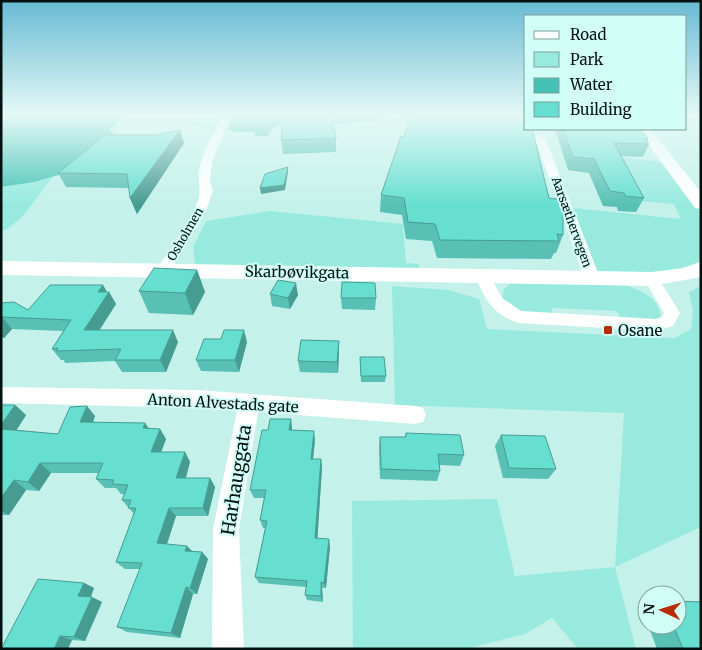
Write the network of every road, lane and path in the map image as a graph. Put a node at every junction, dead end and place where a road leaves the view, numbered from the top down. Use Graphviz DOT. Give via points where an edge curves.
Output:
graph roads {
  1 [pos="215,144"];
  2 [pos="542,144"];
  3 [pos="655,144"];
  4 [pos="701,204"];
  5 [pos="2,269"];
  6 [pos="701,269"];
  7 [pos="164,270"];
  8 [pos="484,277"];
  9 [pos="592,278"];
  10 [pos="652,279"];
  11 [pos="1,395"];
  12 [pos="249,402"];
  13 [pos="415,415"];
  14 [pos="228,649"];
  1 -- 7 [label="street, Osholmen" via="203,181 208,190 205,201"];
  2 -- 9 [label="street, Aarsæthervegen"];
  3 -- 4 [label="main road"];
  5 -- 7 [label="main road, Skarbøvikgata"];
  6 -- 10 [label="main road, Skarbøvikgata"];
  7 -- 8 [label="main road, Skarbøvikgata"];
  8 -- 9 [label="main road, Skarbøvikgata"];
  8 -- 10 [label="street" via="494,300 505,312 519,317 656,325 667,322 672,312"];
  9 -- 10 [label="main road, Skarbøvikgata"];
  11 -- 12 [label="street, Anton Alvestads gate"];
  12 -- 13 [label="street, Anton Alvestads gate"];
  12 -- 14 [label="street, Harhauggata" via="226,529"];
}
